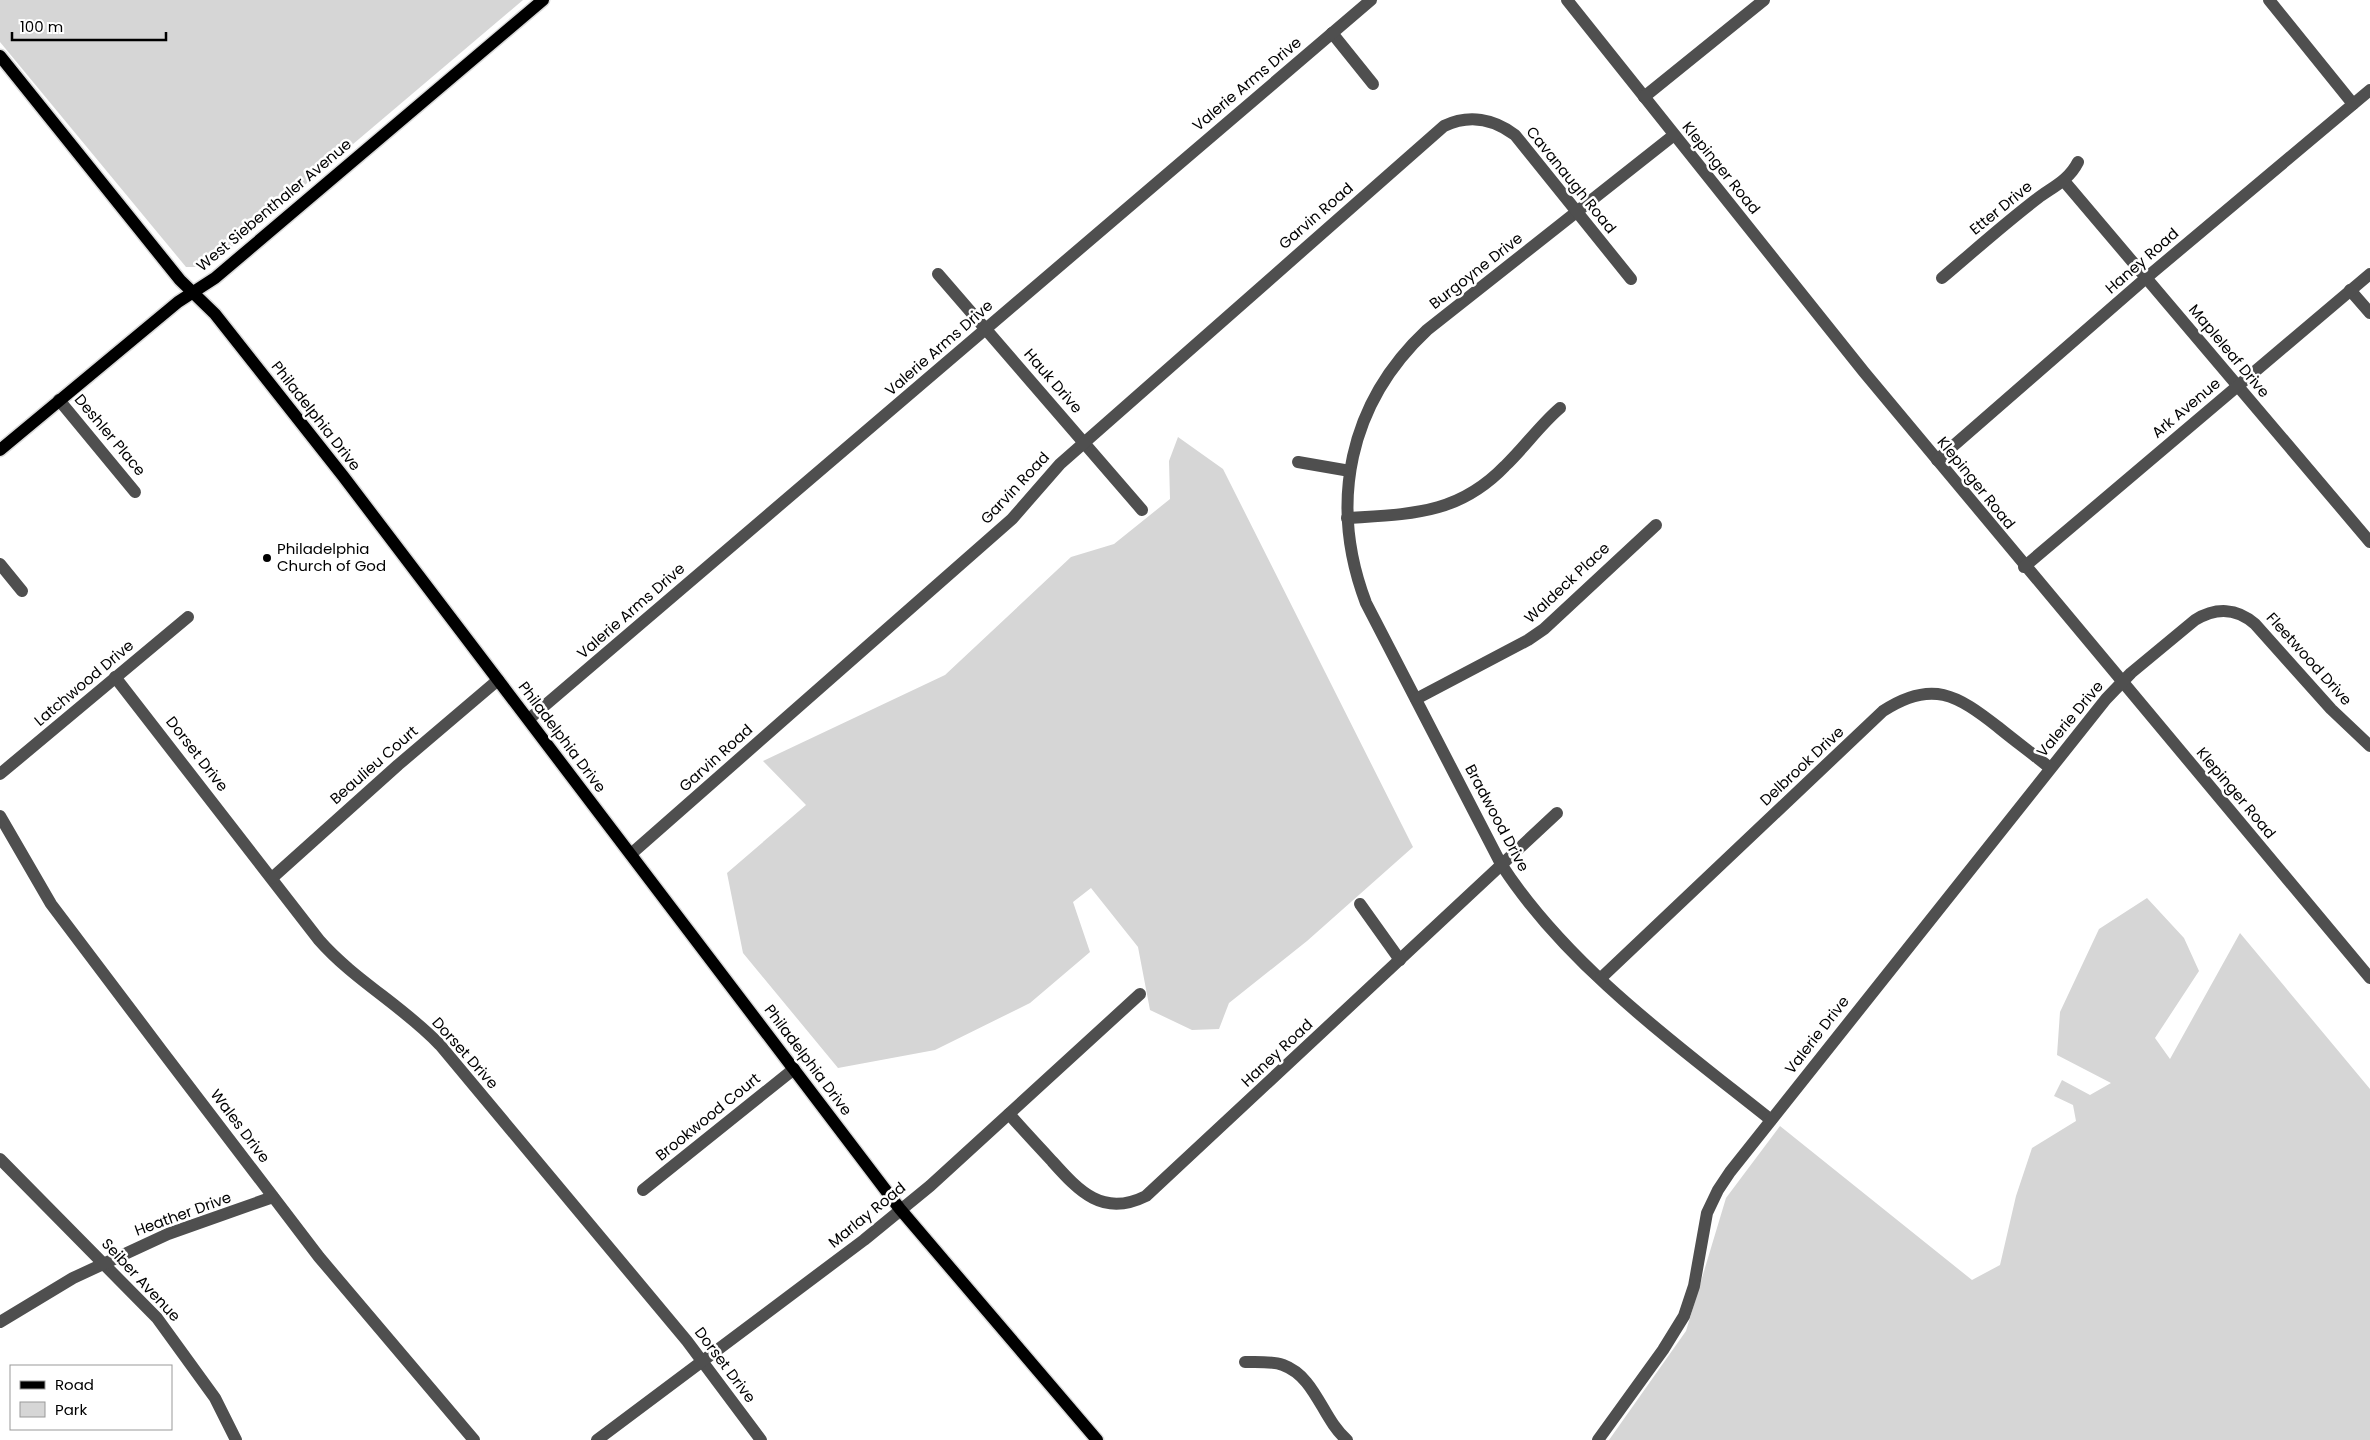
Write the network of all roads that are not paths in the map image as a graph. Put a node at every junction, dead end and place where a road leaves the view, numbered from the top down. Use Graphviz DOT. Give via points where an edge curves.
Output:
graph roads {
  1 [pos="543,0"];
  2 [pos="1371,0"];
  3 [pos="1566,0"];
  4 [pos="1764,0"];
  5 [pos="2268,0"];
  6 [pos="1332,33"];
  7 [pos="0,56"];
  8 [pos="1373,84"];
  9 [pos="2370,90"];
  10 [pos="1644,96"];
  11 [pos="2353,104"];
  12 [pos="1674,135"];
  13 [pos="1423,144"];
  14 [pos="2078,162"];
  15 [pos="2064,181"];
  16 [pos="1577,212"];
  17 [pos="938,274"];
  18 [pos="2370,274"];
  19 [pos="1942,278"];
  20 [pos="2146,278"];
  21 [pos="1631,279"];
  22 [pos="2350,290"];
  23 [pos="192,292"];
  24 [pos="2370,313"];
  25 [pos="986,329"];
  26 [pos="2237,386"];
  27 [pos="59,400"];
  28 [pos="1560,408"];
  29 [pos="1084,442"];
  30 [pos="0,450"];
  31 [pos="1937,460"];
  32 [pos="1298,462"];
  33 [pos="1350,471"];
  34 [pos="136,492"];
  35 [pos="1142,510"];
  36 [pos="1347,518"];
  37 [pos="1656,525"];
  38 [pos="2370,542"];
  39 [pos="0,564"];
  40 [pos="2024,567"];
  41 [pos="22,591"];
  42 [pos="188,616"];
  43 [pos="116,677"];
  44 [pos="498,680"];
  45 [pos="2122,683"];
  46 [pos="1416,699"];
  47 [pos="529,720"];
  48 [pos="2370,746"];
  49 [pos="2050,768"];
  50 [pos="0,774"];
  51 [pos="1557,813"];
  52 [pos="0,816"];
  53 [pos="631,854"];
  54 [pos="1502,864"];
  55 [pos="272,878"];
  56 [pos="1360,904"];
  57 [pos="1400,960"];
  58 [pos="1601,978"];
  59 [pos="2370,978"];
  60 [pos="1140,994"];
  61 [pos="794,1069"];
  62 [pos="1008,1114"];
  63 [pos="1771,1120"];
  64 [pos="0,1159"];
  65 [pos="643,1190"];
  66 [pos="273,1197"];
  67 [pos="900,1209"];
  68 [pos="104,1263"];
  69 [pos="0,1322"];
  70 [pos="702,1361"];
  71 [pos="1245,1362"];
  72 [pos="236,1440"];
  73 [pos="474,1440"];
  74 [pos="597,1440"];
  75 [pos="761,1440"];
  76 [pos="1097,1440"];
  77 [pos="1347,1440"];
  78 [pos="1598,1440"];
  1 -- 23 [label="main road, West Siebenthaler Avenue" via="215,278"];
  2 -- 6 [label="street, Valerie Arms Drive"];
  3 -- 10 [label="street, Klepinger Road"];
  4 -- 10 [label="street"];
  5 -- 11 [label="street"];
  6 -- 8 [label="street"];
  6 -- 25 [label="street, Valerie Arms Drive"];
  7 -- 23 [label="main road, Philadelphia Drive"];
  9 -- 11 [label="street, Haney Road"];
  10 -- 12 [label="street, Klepinger Road"];
  11 -- 20 [label="street, Haney Road"];
  12 -- 16 [label="street, Burgoyne Drive"];
  12 -- 31 [label="street, Klepinger Road"];
  13 -- 16 [label="street, Cavanaugh Road" via="1444,126 1459,120 1480,119 1500,125 1515,135"];
  13 -- 29 [label="street, Garvin Road"];
  14 -- 15 [label="street, Etter Drive"];
  15 -- 19 [label="street, Etter Drive" via="2038,198"];
  15 -- 20 [label="street, Mapleleaf Drive"];
  16 -- 21 [label="street, Cavanaugh Road"];
  16 -- 33 [label="street, Burgoyne Drive" via="1427,330 1400,357 1364,417"];
  17 -- 25 [label="street, Hauk Drive"];
  18 -- 22 [label="street, Ark Avenue"];
  20 -- 26 [label="street, Mapleleaf Drive"];
  20 -- 31 [label="street, Haney Road"];
  22 -- 24 [label="street"];
  22 -- 26 [label="street, Ark Avenue"];
  23 -- 27 [label="main road, West Siebenthaler Avenue"];
  23 -- 44 [label="main road, Philadelphia Drive" via="215,314 336,466"];
  25 -- 29 [label="street, Hauk Drive"];
  25 -- 47 [label="street, Valerie Arms Drive"];
  26 -- 38 [label="street, Mapleleaf Drive"];
  26 -- 40 [label="street, Ark Avenue"];
  27 -- 30 [label="main road, West Siebenthaler Avenue"];
  27 -- 34 [label="street, Deshler Place"];
  28 -- 36 [label="street" via="1505,467 1484,485 1454,503 1429,512"];
  29 -- 35 [label="street, Hauk Drive"];
  29 -- 53 [label="street, Garvin Road" via="1050,474 1012,519"];
  31 -- 40 [label="street, Klepinger Road"];
  32 -- 33 [label="street"];
  33 -- 36 [label="street, Bradwood Drive"];
  36 -- 46 [label="street, Bradwood Drive" via="1352,558 1366,603"];
  37 -- 46 [label="street, Waldeck Place" via="1544,629"];
  39 -- 41 [label="street"];
  40 -- 45 [label="street, Klepinger Road"];
  42 -- 43 [label="street, Latchwood Drive"];
  43 -- 50 [label="street, Latchwood Drive"];
  43 -- 55 [label="street, Dorset Drive"];
  44 -- 47 [label="main road, Philadelphia Drive"];
  44 -- 55 [label="street, Beaulieu Court" via="390,771"];
  45 -- 48 [label="street, Fleetwood Drive" via="2195,620 2206,613 2235,611 2255,624 2331,709"];
  45 -- 49 [label="street, Valerie Drive"];
  45 -- 59 [label="street, Klepinger Road"];
  46 -- 54 [label="street, Bradwood Drive"];
  47 -- 53 [label="main road, Philadelphia Drive"];
  49 -- 58 [label="street, Delbrook Drive" via="1956,698 1938,694 1904,699 1883,711"];
  49 -- 63 [label="street, Valerie Drive"];
  51 -- 54 [label="street, Haney Road"];
  52 -- 66 [label="street, Wales Drive" via="51,904"];
  53 -- 61 [label="main road, Philadelphia Drive"];
  54 -- 57 [label="street, Haney Road"];
  54 -- 58 [label="street, Bradwood Drive" via="1542,919"];
  55 -- 70 [label="street, Dorset Drive" via="332,956 440,1045"];
  56 -- 57 [label="street"];
  57 -- 62 [label="street, Haney Road" via="1152,1192 1135,1202 1108,1204 1084,1195"];
  58 -- 63 [label="street, Bradwood Drive" via="1665,1035"];
  60 -- 62 [label="street, Marlay Road"];
  61 -- 65 [label="street, Brookwood Court"];
  61 -- 67 [label="main road, Philadelphia Drive"];
  62 -- 67 [label="street, Marlay Road" via="930,1186"];
  63 -- 78 [label="street, Valerie Drive" via="1722,1184 1707,1213 1694,1286 1678,1328"];
  64 -- 68 [label="street, Seiber Avenue"];
  66 -- 68 [label="street, Heather Drive" via="168,1234"];
  66 -- 73 [label="street, Wales Drive" via="319,1257"];
  67 -- 70 [label="street, Marlay Road" via="856,1246"];
  67 -- 76 [label="main road, Philadelphia Drive"];
  68 -- 69 [label="street, Heather Drive" via="72,1278"];
  68 -- 72 [label="street, Seiber Avenue" via="157,1318 187,1357 215,1398"];
  70 -- 74 [label="street, Marlay Road"];
  70 -- 75 [label="street, Dorset Drive"];
  71 -- 77 [label="street" via="1283,1365 1302,1378 1328,1419"];
}
